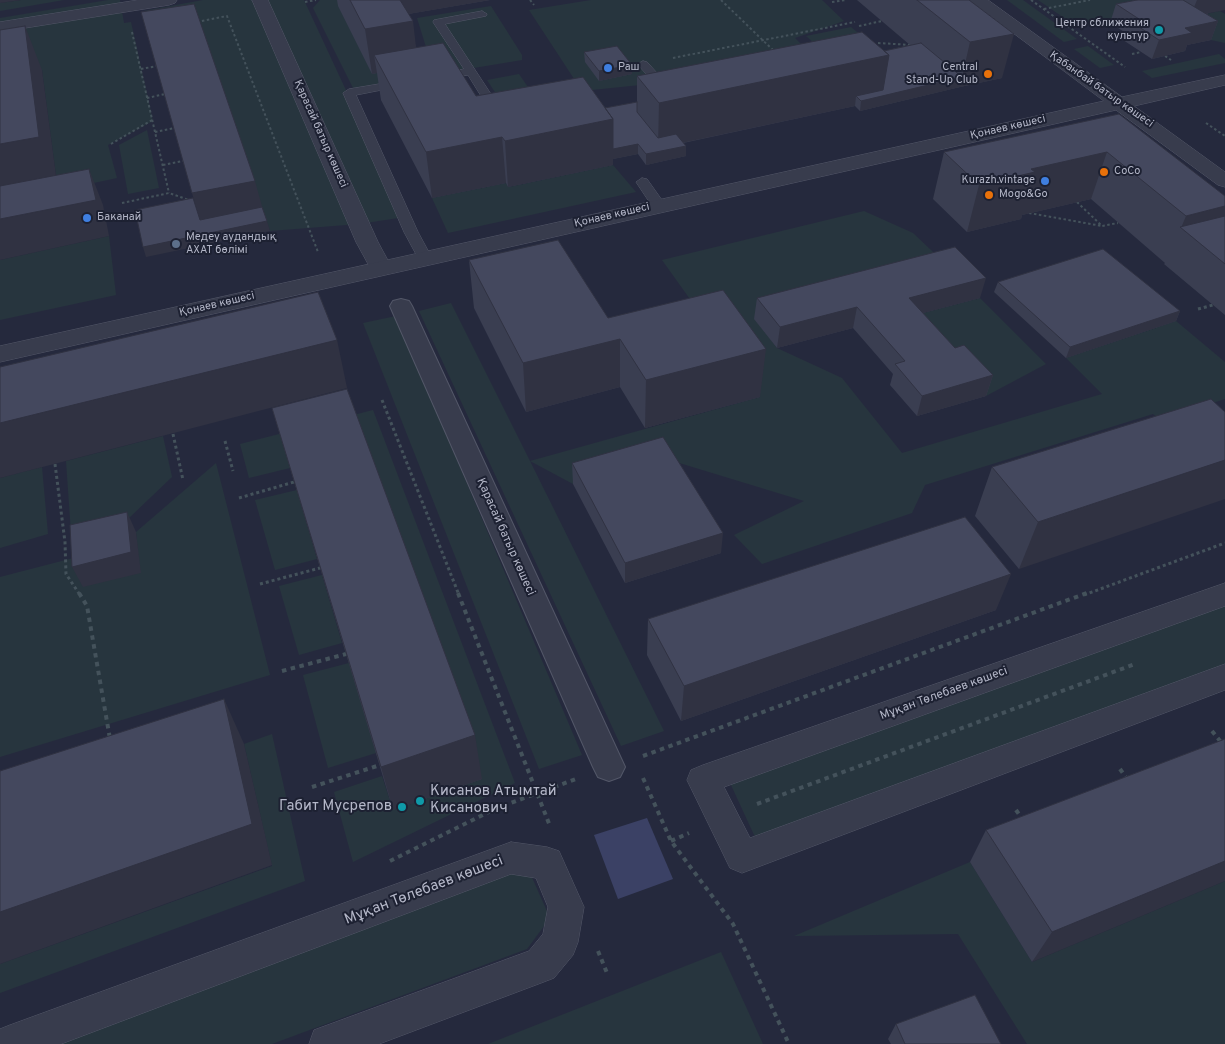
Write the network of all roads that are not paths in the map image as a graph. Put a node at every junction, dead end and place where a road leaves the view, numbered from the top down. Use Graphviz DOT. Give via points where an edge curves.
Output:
graph roads {
  1 [pos="169,0"];
  2 [pos="260,0"];
  3 [pos="977,0"];
  4 [pos="128,3"];
  5 [pos="482,14"];
  6 [pos="0,27"];
  7 [pos="643,64"];
  8 [pos="471,71"];
  9 [pos="1225,80"];
  10 [pos="663,86"];
  11 [pos="1119,103"];
  12 [pos="510,118"];
  13 [pos="1225,181"];
  14 [pos="642,182"];
  15 [pos="659,206"];
  16 [pos="425,258"];
  17 [pos="381,268"];
  18 [pos="401,306"];
  19 [pos="0,354"];
  20 [pos="1225,594"];
  21 [pos="1225,677"];
  22 [pos="609,767"];
  23 [pos="10,1044"];
  24 [pos="328,1044"];
  1 -- 4 [label="street"];
  2 -- 17 [label="street, Қарасай батыр көшесі"];
  3 -- 11 [label="street, Қабанбай батыр көшесі"];
  4 -- 6 [label="street"];
  5 -- 8 [label="lane" via="438,22"];
  7 -- 10 [label="lane"];
  8 -- 12 [label="lane" via="501,119"];
  8 -- 16 [label="lane" via="349,93"];
  9 -- 11 [label="street, Қонаев көшесі"];
  11 -- 13 [label="street, Қабанбай батыр көшесі"];
  11 -- 15 [label="street, Қонаев көшесі"];
  14 -- 15 [label="lane"];
  15 -- 16 [label="street, Қонаев көшесі"];
  16 -- 17 [label="street, Қонаев көшесі"];
  17 -- 19 [label="street, Қонаев көшесі"];
  18 -- 22 [label="street, Қарасай батыр көшесі"];
  20 -- 21 [label="street, Мұқан Төлебаев көшесі" via="703,780 742,857"];
  23 -- 24 [label="street, Мұқан Төлебаев көшесі" via="510,858 548,863 566,907 560,942 541,965"];
}
